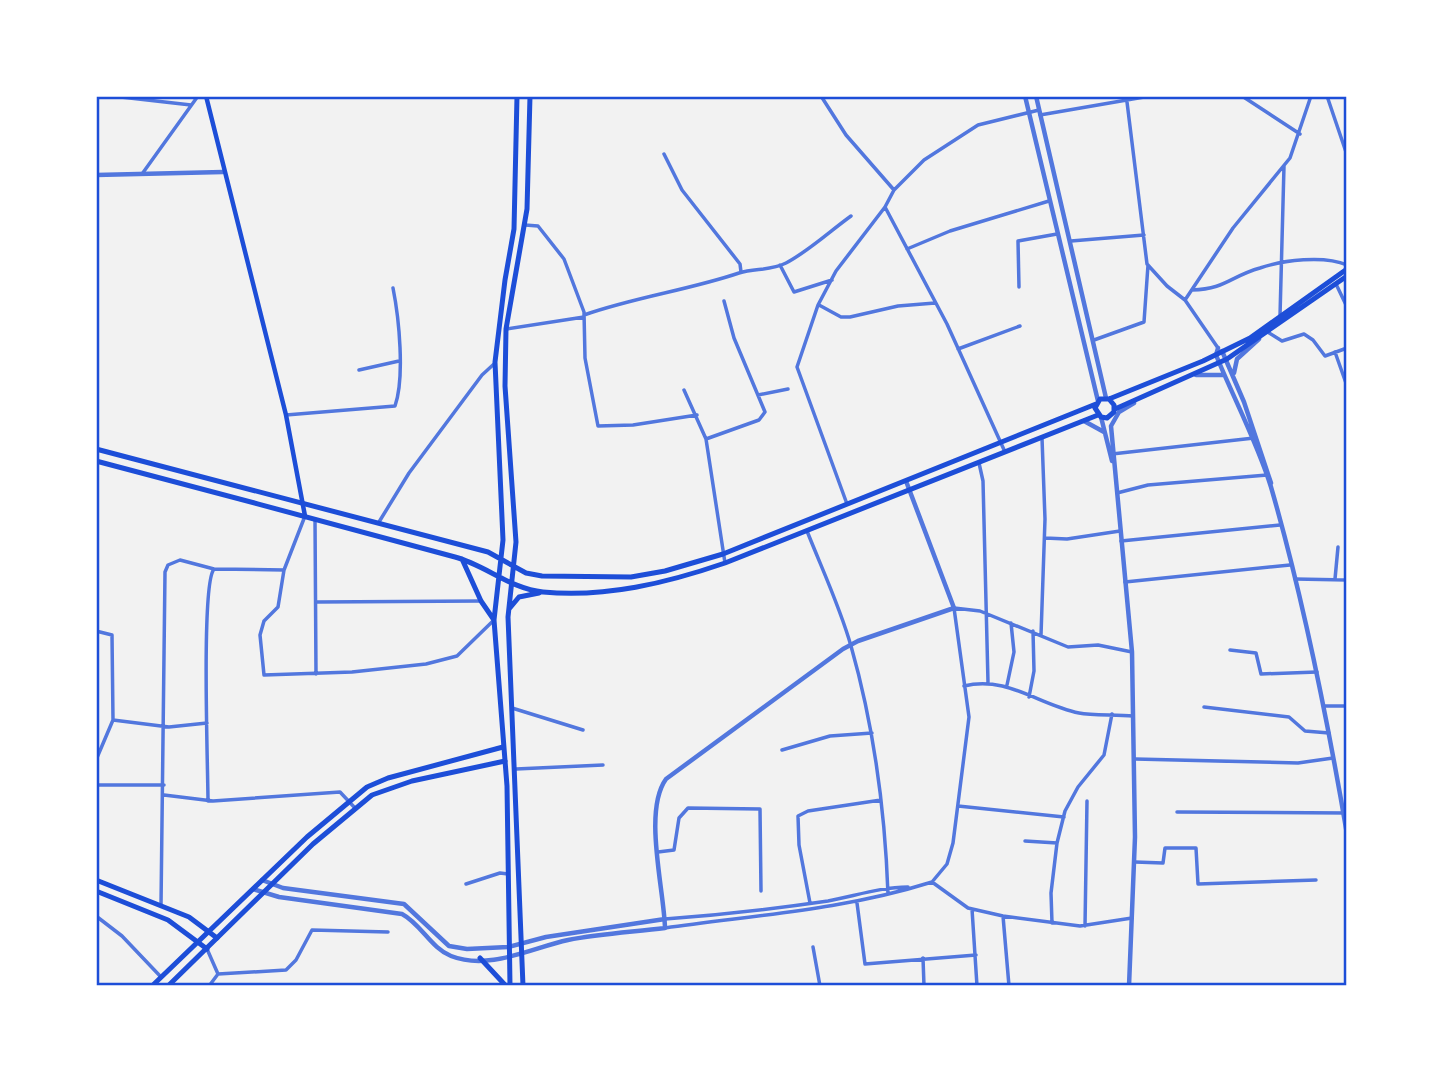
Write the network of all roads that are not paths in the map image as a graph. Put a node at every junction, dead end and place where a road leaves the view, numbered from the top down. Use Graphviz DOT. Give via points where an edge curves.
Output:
graph roads {
  1 [pos="112,96"];
  2 [pos="198,96"];
  3 [pos="206,96"];
  4 [pos="517,96"];
  5 [pos="530,96"];
  6 [pos="821,96"];
  7 [pos="1025,96"];
  8 [pos="1036,96"];
  9 [pos="1150,96"];
  10 [pos="1242,96"];
  11 [pos="1311,96"];
  12 [pos="1327,96"];
  13 [pos="1127,102"];
  14 [pos="191,105"];
  15 [pos="1040,112"];
  16 [pos="1029,113"];
  17 [pos="1300,134"];
  18 [pos="663,155"];
  19 [pos="1347,155"];
  20 [pos="1284,166"];
  21 [pos="223,172"];
  22 [pos="96,175"];
  23 [pos="141,175"];
  24 [pos="894,190"];
  25 [pos="1049,201"];
  26 [pos="885,207"];
  27 [pos="851,216"];
  28 [pos="524,225"];
  29 [pos="1057,234"];
  30 [pos="1144,235"];
  31 [pos="1071,241"];
  32 [pos="907,248"];
  33 [pos="1282,263"];
  34 [pos="780,265"];
  35 [pos="1148,265"];
  36 [pos="1347,267"];
  37 [pos="741,272"];
  38 [pos="1347,276"];
  39 [pos="832,280"];
  40 [pos="1336,284"];
  41 [pos="393,288"];
  42 [pos="1019,288"];
  43 [pos="1192,290"];
  44 [pos="1185,300"];
  45 [pos="724,301"];
  46 [pos="935,303"];
  47 [pos="818,305"];
  48 [pos="1347,307"];
  49 [pos="584,316"];
  50 [pos="1280,318"];
  51 [pos="1020,326"];
  52 [pos="506,330"];
  53 [pos="1266,331"];
  54 [pos="1259,339"];
  55 [pos="1094,340"];
  56 [pos="1347,348"];
  57 [pos="958,349"];
  58 [pos="1219,352"];
  59 [pos="1335,352"];
  60 [pos="1227,359"];
  61 [pos="399,361"];
  62 [pos="495,362"];
  63 [pos="1219,363"];
  64 [pos="359,370"];
  65 [pos="496,372"];
  66 [pos="505,373"];
  67 [pos="1196,375"];
  68 [pos="1224,375"];
  69 [pos="1234,376"];
  70 [pos="1347,386"];
  71 [pos="788,389"];
  72 [pos="684,390"];
  73 [pos="1153,392"];
  74 [pos="758,395"];
  75 [pos="1107,398"];
  76 [pos="1097,402"];
  77 [pos="1115,409"];
  78 [pos="286,415"];
  79 [pos="697,415"];
  80 [pos="1099,416"];
  81 [pos="1081,421"];
  82 [pos="1104,432"];
  83 [pos="1042,437"];
  84 [pos="1254,438"];
  85 [pos="706,439"];
  86 [pos="1000,443"];
  87 [pos="96,449"];
  88 [pos="1005,452"];
  89 [pos="1112,454"];
  90 [pos="96,461"];
  91 [pos="979,463"];
  92 [pos="1267,475"];
  93 [pos="906,481"];
  94 [pos="910,491"];
  95 [pos="1116,492"];
  96 [pos="303,504"];
  97 [pos="848,504"];
  98 [pos="305,516"];
  99 [pos="315,519"];
  100 [pos="379,522"];
  101 [pos="1280,525"];
  102 [pos="807,531"];
  103 [pos="1120,531"];
  104 [pos="1045,538"];
  105 [pos="1121,541"];
  106 [pos="1338,547"];
  107 [pos="723,554"];
  108 [pos="500,558"];
  109 [pos="462,559"];
  110 [pos="725,563"];
  111 [pos="514,565"];
  112 [pos="1290,565"];
  113 [pos="214,569"];
  114 [pos="284,570"];
  115 [pos="497,575"];
  116 [pos="1295,579"];
  117 [pos="1335,579"];
  118 [pos="1347,580"];
  119 [pos="510,582"];
  120 [pos="1125,582"];
  121 [pos="545,592"];
  122 [pos="481,601"];
  123 [pos="317,602"];
  124 [pos="954,608"];
  125 [pos="508,610"];
  126 [pos="984,612"];
  127 [pos="494,620"];
  128 [pos="1011,623"];
  129 [pos="1033,631"];
  130 [pos="96,632"];
  131 [pos="1041,635"];
  132 [pos="851,645"];
  133 [pos="1230,650"];
  134 [pos="1132,652"];
  135 [pos="1317,672"];
  136 [pos="316,674"];
  137 [pos="988,682"];
  138 [pos="1007,685"];
  139 [pos="964,686"];
  140 [pos="1029,697"];
  141 [pos="1324,706"];
  142 [pos="1347,706"];
  143 [pos="1204,707"];
  144 [pos="512,708"];
  145 [pos="1112,714"];
  146 [pos="1134,716"];
  147 [pos="113,720"];
  148 [pos="207,723"];
  149 [pos="163,726"];
  150 [pos="583,730"];
  151 [pos="872,733"];
  152 [pos="1329,733"];
  153 [pos="503,747"];
  154 [pos="782,750"];
  155 [pos="1333,758"];
  156 [pos="1135,759"];
  157 [pos="96,760"];
  158 [pos="505,761"];
  159 [pos="603,765"];
  160 [pos="516,769"];
  161 [pos="96,785"];
  162 [pos="164,785"];
  163 [pos="164,795"];
  164 [pos="208,800"];
  165 [pos="881,800"];
  166 [pos="1087,801"];
  167 [pos="348,802"];
  168 [pos="958,806"];
  169 [pos="355,808"];
  170 [pos="1177,812"];
  171 [pos="1345,813"];
  172 [pos="1064,817"];
  173 [pos="1347,834"];
  174 [pos="1025,841"];
  175 [pos="1056,843"];
  176 [pos="658,852"];
  177 [pos="1133,862"];
  178 [pos="509,875"];
  179 [pos="96,880"];
  180 [pos="262,880"];
  181 [pos="1316,880"];
  182 [pos="932,882"];
  183 [pos="466,884"];
  184 [pos="271,885"];
  185 [pos="888,887"];
  186 [pos="917,887"];
  187 [pos="253,888"];
  188 [pos="96,891"];
  189 [pos="761,891"];
  190 [pos="263,893"];
  191 [pos="888,894"];
  192 [pos="857,902"];
  193 [pos="810,903"];
  194 [pos="161,906"];
  195 [pos="972,909"];
  196 [pos="96,916"];
  197 [pos="1003,916"];
  198 [pos="1132,918"];
  199 [pos="665,919"];
  200 [pos="1052,923"];
  201 [pos="1085,926"];
  202 [pos="665,928"];
  203 [pos="210,932"];
  204 [pos="388,932"];
  205 [pos="217,938"];
  206 [pos="200,942"];
  207 [pos="522,943"];
  208 [pos="508,947"];
  209 [pos="813,947"];
  210 [pos="207,948"];
  211 [pos="522,954"];
  212 [pos="976,955"];
  213 [pos="480,958"];
  214 [pos="509,958"];
  215 [pos="923,958"];
  216 [pos="218,974"];
  217 [pos="161,976"];
  218 [pos="152,986"];
  219 [pos="168,986"];
  220 [pos="209,986"];
  221 [pos="508,986"];
  222 [pos="523,986"];
  223 [pos="820,986"];
  224 [pos="924,986"];
  225 [pos="977,986"];
  226 [pos="1009,986"];
  227 [pos="1129,986"];
  1 -- 14 [label="street"];
  2 -- 14 [label="street"];
  3 -- 21 [label="main road"];
  4 -- 62 [label="main road" via="514,229"];
  5 -- 28 [label="main road"];
  6 -- 24 [label="street" via="846,135"];
  7 -- 16 [label="street"];
  8 -- 15 [label="street"];
  9 -- 13 [label="street"];
  10 -- 17 [label="street"];
  11 -- 17 [label="street"];
  12 -- 19 [label="street"];
  13 -- 15 [label="street"];
  13 -- 30 [label="street"];
  14 -- 23 [label="street"];
  15 -- 16 [label="street"];
  15 -- 31 [label="street"];
  16 -- 24 [label="street" via="978,125 924,160"];
  16 -- 25 [label="street"];
  17 -- 20 [label="street"];
  18 -- 37 [label="street" via="681,190 740,264"];
  20 -- 33 [label="street"];
  20 -- 43 [label="street" via="1233,228"];
  21 -- 23 [label="street"];
  21 -- 78 [label="main road"];
  22 -- 23 [label="street"];
  24 -- 26 [label="street"];
  25 -- 29 [label="street"];
  25 -- 32 [label="street"];
  26 -- 32 [label="street"];
  26 -- 39 [label="street"];
  27 -- 34 [label="street"];
  28 -- 49 [label="street" via="538,226 564,259"];
  28 -- 52 [label="main road"];
  29 -- 42 [label="street" via="1018,241"];
  29 -- 76 [label="street"];
  30 -- 31 [label="street"];
  30 -- 35 [label="street"];
  31 -- 55 [label="street"];
  32 -- 46 [label="street"];
  33 -- 36 [label="street" via="1336,260"];
  33 -- 43 [label="street" via="1258,268 1214,289"];
  33 -- 50 [label="street"];
  34 -- 37 [label="street"];
  34 -- 39 [label="street" via="794,292"];
  35 -- 44 [label="street"];
  35 -- 55 [label="street" via="1144,322"];
  36 -- 50 [label="main road"];
  37 -- 49 [label="street"];
  38 -- 40 [label="main road"];
  39 -- 47 [label="street"];
  40 -- 48 [label="street"];
  40 -- 53 [label="main road"];
  41 -- 61 [label="street" via="400,323"];
  43 -- 44 [label="street"];
  44 -- 58 [label="street"];
  45 -- 74 [label="street"];
  46 -- 47 [label="street" via="850,317"];
  46 -- 57 [label="street"];
  47 -- 97 [label="street" via="797,367"];
  49 -- 52 [label="street"];
  49 -- 79 [label="street" via="585,358 598,426"];
  50 -- 53 [label="main road"];
  51 -- 57 [label="street"];
  52 -- 66 [label="main road"];
  53 -- 54 [label="main road"];
  53 -- 58 [label="main road"];
  53 -- 59 [label="street" via="1282,341 1304,334 1325,356"];
  54 -- 60 [label="main road"];
  54 -- 69 [label="street" via="1237,359"];
  55 -- 75 [label="street"];
  56 -- 59 [label="street"];
  57 -- 86 [label="street"];
  58 -- 60 [label="street"];
  58 -- 63 [label="street"];
  58 -- 75 [label="main road"];
  59 -- 70 [label="street"];
  60 -- 63 [label="main road"];
  60 -- 69 [label="street"];
  61 -- 64 [label="street"];
  61 -- 78 [label="street" via="395,406"];
  62 -- 65 [label="main road"];
  62 -- 100 [label="street" via="416,463"];
  63 -- 67 [label="main road"];
  63 -- 68 [label="street"];
  65 -- 66 [label="main road"];
  65 -- 108 [label="main road" via="503,515"];
  66 -- 111 [label="main road"];
  67 -- 68 [label="street"];
  67 -- 73 [label="main road"];
  68 -- 84 [label="street"];
  69 -- 84 [label="street"];
  71 -- 74 [label="street"];
  72 -- 79 [label="street"];
  73 -- 77 [label="main road"];
  73 -- 89 [label="street" via="1119,412 1111,426"];
  74 -- 85 [label="street" via="764,417"];
  75 -- 76 [label="main road"];
  75 -- 77 [label="main road"];
  76 -- 80 [label="main road"];
  76 -- 86 [label="main road"];
  77 -- 80 [label="main road" via="1110,416"];
  78 -- 96 [label="main road"];
  79 -- 85 [label="street"];
  80 -- 81 [label="main road"];
  80 -- 82 [label="street"];
  81 -- 82 [label="street"];
  81 -- 83 [label="main road"];
  82 -- 89 [label="street"];
  83 -- 88 [label="main road"];
  83 -- 104 [label="street"];
  84 -- 89 [label="street"];
  84 -- 92 [label="street"];
  85 -- 107 [label="street"];
  86 -- 88 [label="street"];
  86 -- 93 [label="main road"];
  87 -- 96 [label="main road"];
  88 -- 91 [label="main road"];
  89 -- 95 [label="street"];
  90 -- 98 [label="main road"];
  91 -- 94 [label="main road"];
  91 -- 126 [label="street"];
  92 -- 95 [label="street"];
  92 -- 101 [label="street"];
  93 -- 94 [label="street"];
  93 -- 97 [label="main road"];
  94 -- 102 [label="main road"];
  94 -- 124 [label="street"];
  95 -- 103 [label="street"];
  96 -- 98 [label="main road"];
  96 -- 100 [label="main road"];
  97 -- 107 [label="main road"];
  98 -- 99 [label="main road"];
  98 -- 114 [label="street"];
  99 -- 109 [label="main road"];
  99 -- 123 [label="street"];
  100 -- 108 [label="main road"];
  101 -- 105 [label="street"];
  101 -- 112 [label="street"];
  102 -- 110 [label="main road"];
  102 -- 132 [label="street"];
  103 -- 104 [label="street"];
  103 -- 105 [label="street"];
  104 -- 131 [label="street"];
  105 -- 120 [label="street"];
  106 -- 117 [label="street"];
  107 -- 110 [label="street"];
  107 -- 111 [label="main road" via="631,577 542,576"];
  108 -- 111 [label="main road"];
  108 -- 115 [label="main road"];
  109 -- 115 [label="main road"];
  109 -- 122 [label="main road"];
  110 -- 121 [label="main road" via="631,589"];
  111 -- 119 [label="main road"];
  112 -- 116 [label="street"];
  112 -- 120 [label="street"];
  113 -- 114 [label="street"];
  113 -- 148 [label="street" via="208,587"];
  113 -- 149 [label="street" via="180,560 168,565 165,572"];
  114 -- 136 [label="street" via="278,607 264,621 260,635 264,675"];
  115 -- 119 [label="main road"];
  115 -- 127 [label="main road"];
  116 -- 117 [label="street"];
  116 -- 135 [label="street"];
  117 -- 118 [label="street"];
  119 -- 121 [label="main road"];
  119 -- 125 [label="main road"];
  120 -- 134 [label="street"];
  121 -- 125 [label="main road" via="519,597"];
  122 -- 123 [label="street"];
  122 -- 127 [label="main road"];
  123 -- 136 [label="street"];
  124 -- 126 [label="street"];
  124 -- 132 [label="street"];
  124 -- 139 [label="street"];
  125 -- 144 [label="main road"];
  126 -- 128 [label="street"];
  126 -- 137 [label="street"];
  127 -- 136 [label="street" via="457,656 426,664"];
  127 -- 153 [label="main road"];
  128 -- 129 [label="street"];
  128 -- 138 [label="street" via="1014,652"];
  129 -- 131 [label="street"];
  129 -- 140 [label="street"];
  130 -- 147 [label="street" via="111,635"];
  131 -- 134 [label="street" via="1068,647 1098,645"];
  132 -- 151 [label="street"];
  132 -- 176 [label="street" via="666,779 656,809"];
  133 -- 135 [label="street" via="1256,653 1261,674"];
  134 -- 146 [label="street"];
  135 -- 141 [label="street"];
  137 -- 138 [label="street"];
  137 -- 139 [label="street"];
  138 -- 140 [label="street"];
  139 -- 168 [label="street" via="969,717"];
  140 -- 145 [label="street" via="1082,714"];
  141 -- 142 [label="street"];
  141 -- 152 [label="street"];
  143 -- 152 [label="street" via="1289,717 1306,731"];
  144 -- 150 [label="street"];
  144 -- 160 [label="main road"];
  145 -- 146 [label="street"];
  145 -- 172 [label="street" via="1104,755 1078,787"];
  146 -- 156 [label="street"];
  147 -- 149 [label="street"];
  147 -- 157 [label="street"];
  148 -- 149 [label="street"];
  148 -- 164 [label="street"];
  149 -- 162 [label="street"];
  151 -- 154 [label="street" via="830,736"];
  151 -- 165 [label="street"];
  152 -- 155 [label="street"];
  153 -- 158 [label="main road"];
  153 -- 167 [label="main road" via="388,778"];
  155 -- 156 [label="street" via="1298,763"];
  155 -- 171 [label="street"];
  156 -- 177 [label="street"];
  158 -- 169 [label="main road" via="390,787"];
  158 -- 178 [label="main road"];
  159 -- 160 [label="street"];
  160 -- 207 [label="main road"];
  161 -- 162 [label="street"];
  162 -- 163 [label="street"];
  163 -- 164 [label="street"];
  163 -- 194 [label="street"];
  164 -- 167 [label="street" via="327,791 340,792"];
  165 -- 185 [label="street"];
  165 -- 193 [label="street" via="798,816"];
  166 -- 201 [label="street"];
  167 -- 169 [label="street"];
  167 -- 180 [label="main road"];
  168 -- 172 [label="street"];
  168 -- 182 [label="street" via="947,864"];
  169 -- 184 [label="main road"];
  170 -- 171 [label="street"];
  171 -- 173 [label="street"];
  172 -- 175 [label="street"];
  174 -- 175 [label="street"];
  175 -- 200 [label="street"];
  176 -- 189 [label="street" via="674,850 679,818 688,808 760,809"];
  176 -- 199 [label="street"];
  177 -- 181 [label="street" via="1163,863 1165,848 1196,848 1198,884"];
  177 -- 198 [label="street"];
  178 -- 183 [label="street" via="500,873"];
  178 -- 208 [label="main road"];
  179 -- 194 [label="main road"];
  180 -- 184 [label="street"];
  180 -- 187 [label="main road"];
  182 -- 186 [label="street"];
  182 -- 195 [label="street"];
  184 -- 190 [label="main road"];
  184 -- 208 [label="street" via="394,901 411,908 449,946"];
  185 -- 186 [label="street"];
  185 -- 191 [label="street"];
  185 -- 193 [label="street"];
  186 -- 191 [label="street"];
  187 -- 190 [label="street"];
  187 -- 203 [label="main road"];
  188 -- 206 [label="main road" via="169,920"];
  190 -- 205 [label="main road"];
  190 -- 213 [label="street" via="402,914 444,952"];
  191 -- 192 [label="street"];
  192 -- 202 [label="street"];
  192 -- 215 [label="street" via="865,964"];
  193 -- 199 [label="street"];
  194 -- 203 [label="main road"];
  195 -- 197 [label="street"];
  195 -- 212 [label="street"];
  196 -- 217 [label="street"];
  197 -- 200 [label="street"];
  197 -- 226 [label="street"];
  198 -- 201 [label="street"];
  198 -- 227 [label="street"];
  199 -- 202 [label="street"];
  199 -- 207 [label="street"];
  200 -- 201 [label="street"];
  202 -- 211 [label="street" via="570,940"];
  203 -- 205 [label="main road"];
  203 -- 206 [label="main road"];
  204 -- 216 [label="street" via="312,930 286,970"];
  205 -- 210 [label="main road"];
  206 -- 210 [label="main road"];
  206 -- 217 [label="main road"];
  207 -- 208 [label="street"];
  207 -- 211 [label="main road"];
  208 -- 214 [label="main road"];
  209 -- 223 [label="street"];
  210 -- 216 [label="street"];
  210 -- 219 [label="main road"];
  211 -- 214 [label="street"];
  211 -- 222 [label="main road"];
  212 -- 215 [label="street"];
  212 -- 225 [label="street"];
  213 -- 214 [label="street"];
  213 -- 221 [label="main road"];
  214 -- 221 [label="main road"];
  215 -- 224 [label="street"];
  216 -- 220 [label="street"];
  217 -- 218 [label="main road"];
}
